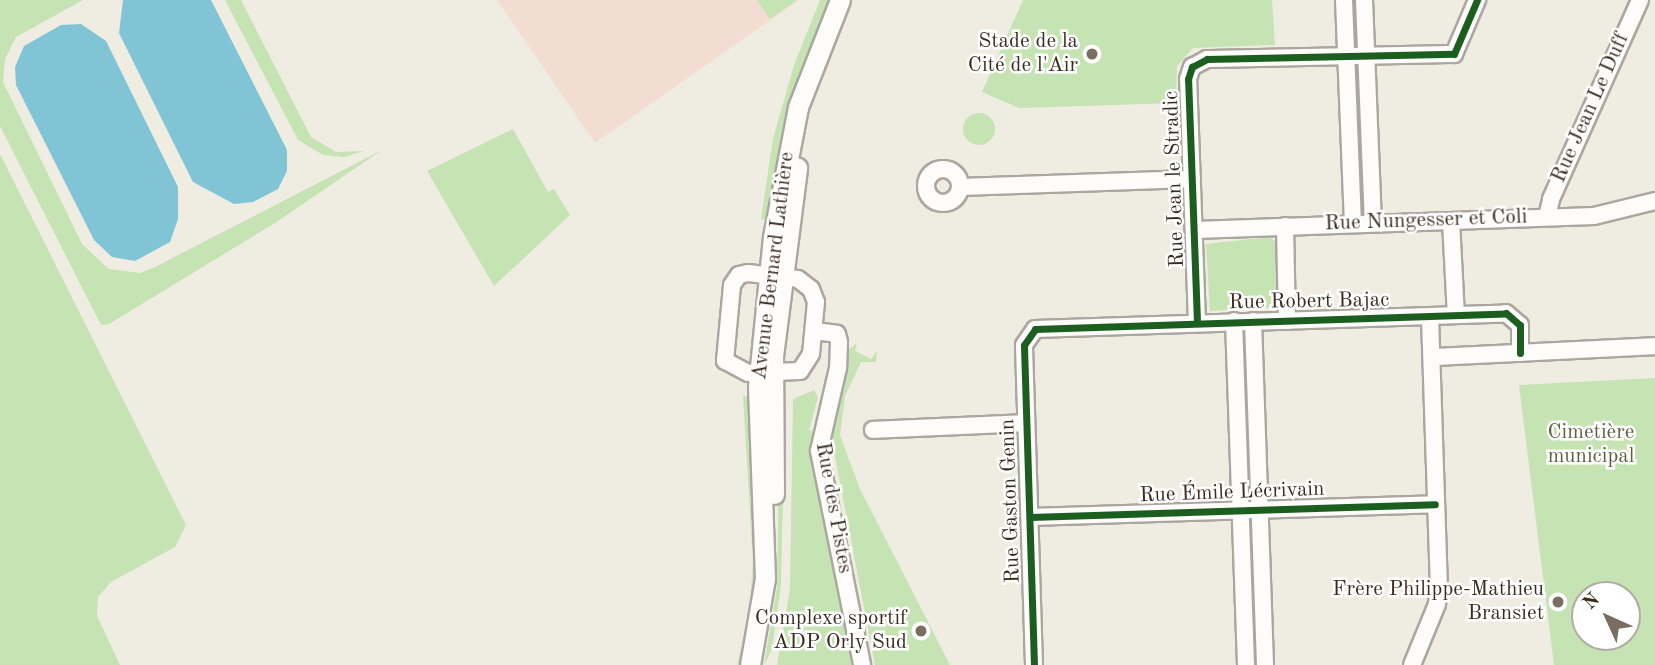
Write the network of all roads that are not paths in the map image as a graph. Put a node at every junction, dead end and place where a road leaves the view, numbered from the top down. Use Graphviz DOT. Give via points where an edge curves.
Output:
graph roads {
  1 [pos="839,0"];
  2 [pos="849,0"];
  3 [pos="1344,0"];
  4 [pos="1364,0"];
  5 [pos="1478,0"];
  6 [pos="1640,0"];
  7 [pos="1347,54"];
  8 [pos="1366,54"];
  9 [pos="1192,179"];
  10 [pos="960,187"];
  11 [pos="1655,201"];
  12 [pos="1547,217"];
  13 [pos="1451,221"];
  14 [pos="1373,222"];
  15 [pos="1353,223"];
  16 [pos="1285,226"];
  17 [pos="1195,230"];
  18 [pos="776,276"];
  19 [pos="1456,315"];
  20 [pos="1430,317"];
  21 [pos="1234,321"];
  22 [pos="1253,321"];
  23 [pos="1287,321"];
  24 [pos="1198,322"];
  25 [pos="814,331"];
  26 [pos="1027,336"];
  27 [pos="1655,346"];
  28 [pos="1520,353"];
  29 [pos="1433,357"];
  30 [pos="765,375"];
  31 [pos="1026,423"];
  32 [pos="873,430"];
  33 [pos="1435,503"];
  34 [pos="1260,510"];
  35 [pos="1240,511"];
  36 [pos="1030,517"];
  37 [pos="750,665"];
  38 [pos="759,665"];
  39 [pos="862,665"];
  40 [pos="1034,665"];
  41 [pos="1246,665"];
  42 [pos="1265,665"];
  43 [pos="1412,665"];
  1 -- 18 [label="main road, Avenue Bernard Lathière" via="798,107"];
  2 -- 18 [label="main road, Avenue Bernard Lathière" via="809,106"];
  3 -- 7 [label="street"];
  4 -- 8 [label="street"];
  5 -- 8 [label="street" via="1454,54"];
  6 -- 12 [label="street, Rue Jean Le Duff"];
  7 -- 8 [label="street"];
  7 -- 9 [label="street, Rue Jean le Stradic" via="1197,62 1188,79"];
  7 -- 15 [label="street"];
  8 -- 14 [label="street"];
  9 -- 10 [label="street"];
  9 -- 17 [label="street, Rue Jean le Stradic"];
  11 -- 12 [label="street, Rue Nungesser et Coli" via="1606,215"];
  12 -- 13 [label="street, Rue Nungesser et Coli"];
  13 -- 14 [label="street, Rue Nungesser et Coli"];
  13 -- 19 [label="street"];
  14 -- 15 [label="street, Rue Nungesser et Coli"];
  15 -- 16 [label="street, Rue Nungesser et Coli"];
  16 -- 17 [label="street, Rue Nungesser et Coli"];
  16 -- 23 [label="street"];
  17 -- 24 [label="street, Rue Jean le Stradic"];
  18 -- 25 [label="street" via="798,279 811,289 816,302"];
  18 -- 30 [label="main road, Avenue Bernard Lathière"];
  18 -- 30 [label="street" via="742,273 733,281 723,352 729,365"];
  19 -- 20 [label="street, Rue Robert Bajac"];
  19 -- 28 [label="street, Rue Robert Bajac" via="1514,315 1520,325"];
  20 -- 23 [label="street, Rue Robert Bajac"];
  20 -- 29 [label="street"];
  21 -- 22 [label="street, Rue Robert Bajac"];
  21 -- 24 [label="street, Rue Robert Bajac"];
  21 -- 35 [label="street"];
  22 -- 23 [label="street, Rue Robert Bajac"];
  22 -- 34 [label="street"];
  24 -- 26 [label="street, Rue Robert Bajac" via="1041,328"];
  25 -- 30 [label="street" via="805,366 794,373"];
  25 -- 39 [label="street, Rue des Pistes" via="837,334 839,342 838,368 819,451"];
  26 -- 31 [label="street, Rue Gaston Genin"];
  27 -- 28 [label="street"];
  28 -- 29 [label="street"];
  29 -- 33 [label="street"];
  30 -- 37 [label="main road, Avenue Bernard Lathière" via="765,578"];
  30 -- 38 [label="main road, Avenue Bernard Lathière" via="774,576"];
  31 -- 32 [label="street"];
  31 -- 36 [label="street, Rue Gaston Genin"];
  33 -- 34 [label="street, Rue Émile Lécrivain"];
  33 -- 43 [label="street" via="1437,604"];
  34 -- 35 [label="street, Rue Émile Lécrivain"];
  34 -- 42 [label="street"];
  35 -- 36 [label="street, Rue Émile Lécrivain"];
  35 -- 41 [label="street"];
  36 -- 40 [label="street, Rue Gaston Genin"];
}
